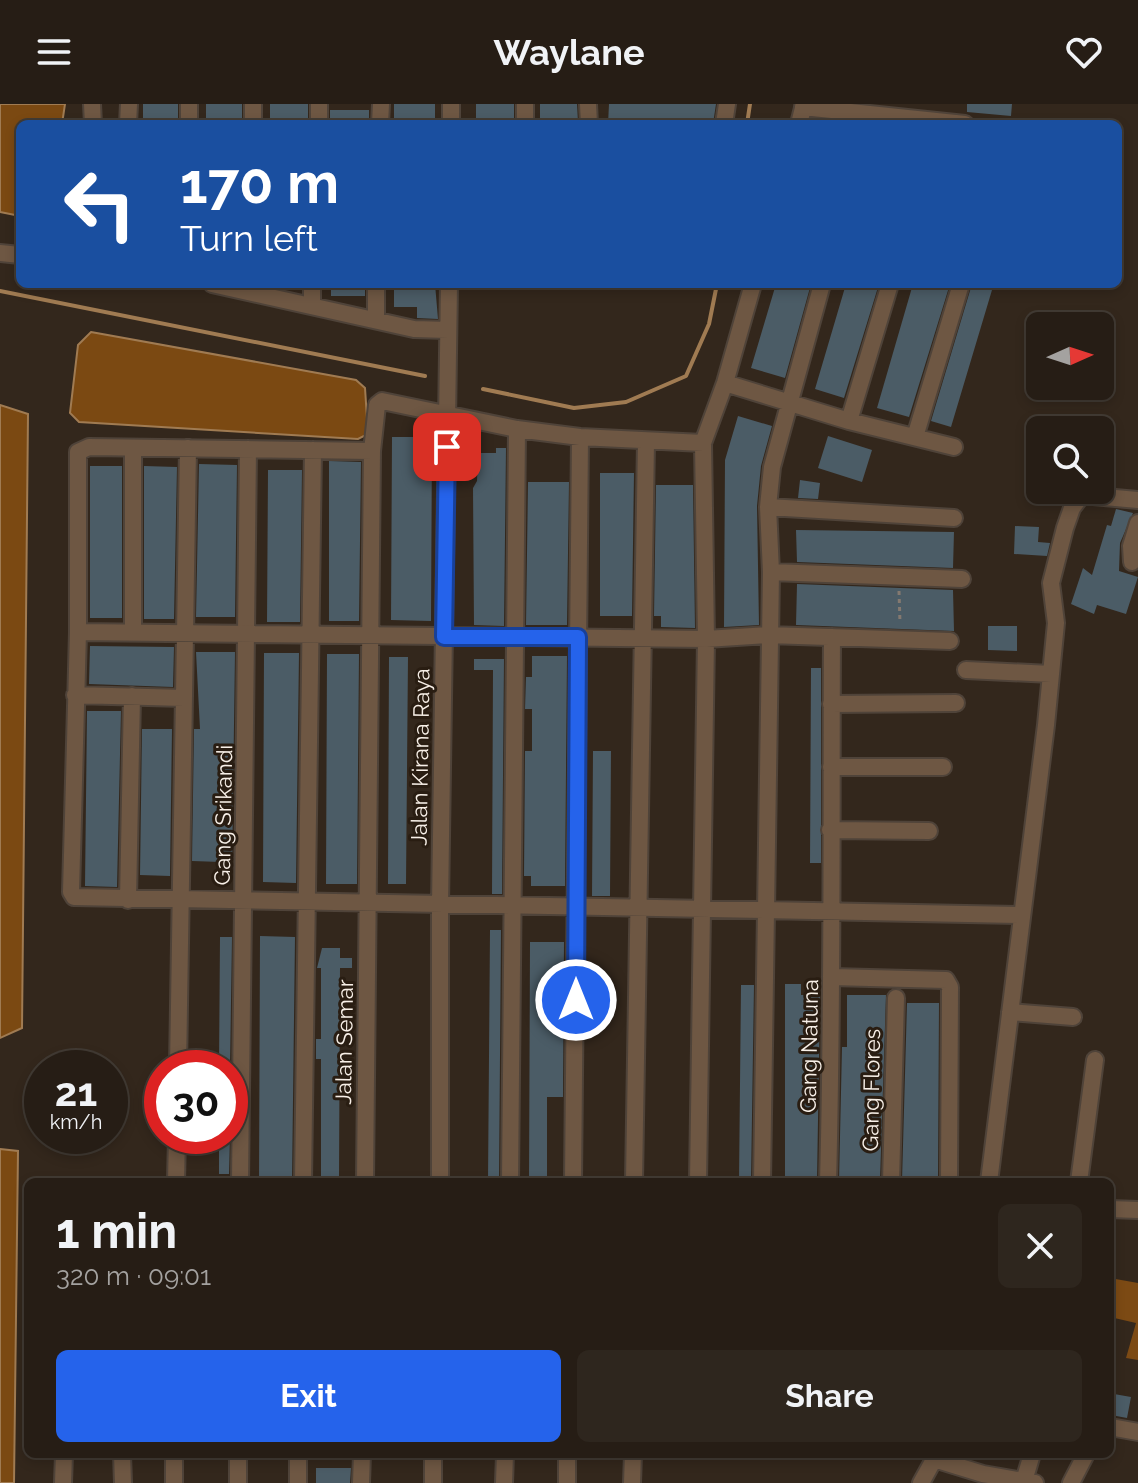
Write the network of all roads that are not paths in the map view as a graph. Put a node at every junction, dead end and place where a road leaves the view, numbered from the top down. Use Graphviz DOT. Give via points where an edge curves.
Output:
graph roads {
  1 [pos="804,105"];
  2 [pos="870,120"];
  3 [pos="248,288"];
  4 [pos="312,288"];
  5 [pos="376,288"];
  6 [pos="449,288"];
  7 [pos="752,288"];
  8 [pos="821,288"];
  9 [pos="889,288"];
  10 [pos="960,288"];
  11 [pos="312,305"];
  12 [pos="376,319"];
  13 [pos="448,330"];
  14 [pos="725,383"];
  15 [pos="787,402"];
  16 [pos="447,415"];
  17 [pos="849,421"];
  18 [pos="517,429"];
  19 [pos="580,437"];
  20 [pos="915,437"];
  21 [pos="646,442"];
  22 [pos="703,443"];
  23 [pos="954,447"];
  24 [pos="133,448"];
  25 [pos="188,448"];
  26 [pos="248,449"];
  27 [pos="313,450"];
  28 [pos="372,451"];
  29 [pos="1138,500"];
  30 [pos="768,507"];
  31 [pos="954,518"];
  32 [pos="1138,523"];
  33 [pos="1132,562"];
  34 [pos="771,572"];
  35 [pos="962,579"];
  36 [pos="78,632"];
  37 [pos="133,633"];
  38 [pos="186,633"];
  39 [pos="310,633"];
  40 [pos="372,633"];
  41 [pos="249,634"];
  42 [pos="768,635"];
  43 [pos="516,636"];
  44 [pos="642,636"];
  45 [pos="444,637"];
  46 [pos="578,637"];
  47 [pos="832,637"];
  48 [pos="706,639"];
  49 [pos="950,641"];
  50 [pos="966,670"];
  51 [pos="1051,674"];
  52 [pos="75,695"];
  53 [pos="132,696"];
  54 [pos="184,698"];
  55 [pos="956,703"];
  56 [pos="831,704"];
  57 [pos="831,767"];
  58 [pos="943,767"];
  59 [pos="830,830"];
  60 [pos="929,831"];
  61 [pos="128,900"];
  62 [pos="243,901"];
  63 [pos="306,901"];
  64 [pos="181,902"];
  65 [pos="368,903"];
  66 [pos="577,905"];
  67 [pos="440,906"];
  68 [pos="513,907"];
  69 [pos="640,907"];
  70 [pos="704,909"];
  71 [pos="766,909"];
  72 [pos="834,910"];
  73 [pos="1022,915"];
  74 [pos="832,977"];
  75 [pos="896,998"];
  76 [pos="1010,1012"];
  77 [pos="1073,1017"];
  78 [pos="178,1050"];
  79 [pos="1095,1060"];
  80 [pos="177,1154"];
  81 [pos="176,1178"];
  82 [pos="240,1178"];
  83 [pos="303,1178"];
  84 [pos="365,1178"];
  85 [pos="440,1178"];
  86 [pos="510,1178"];
  87 [pos="573,1178"];
  88 [pos="634,1178"];
  89 [pos="698,1178"];
  90 [pos="762,1178"];
  91 [pos="828,1178"];
  92 [pos="891,1178"];
  93 [pos="949,1178"];
  94 [pos="989,1178"];
  95 [pos="1080,1178"];
  96 [pos="1114,1209"];
  97 [pos="1137,1211"];
  98 [pos="1114,1428"];
  99 [pos="1138,1432"];
  100 [pos="64,1458"];
  101 [pos="122,1458"];
  102 [pos="174,1458"];
  103 [pos="238,1458"];
  104 [pos="298,1458"];
  105 [pos="362,1458"];
  106 [pos="433,1458"];
  107 [pos="505,1458"];
  108 [pos="567,1458"];
  109 [pos="633,1458"];
  110 [pos="934,1458"];
  111 [pos="939,1458"];
  112 [pos="1032,1458"];
  113 [pos="1084,1458"];
  114 [pos="1030,1482"];
  115 [pos="63,1483"];
  116 [pos="123,1483"];
  117 [pos="174,1483"];
  118 [pos="238,1483"];
  119 [pos="298,1483"];
  120 [pos="361,1483"];
  121 [pos="433,1483"];
  122 [pos="504,1483"];
  123 [pos="567,1483"];
  124 [pos="632,1483"];
  125 [pos="921,1483"];
  126 [pos="1071,1483"];
  1 -- 2 [label="street"];
  3 -- 11 [label="street"];
  4 -- 11 [label="street"];
  5 -- 12 [label="street"];
  6 -- 13 [label="street, Jalan Kirana Raya"];
  7 -- 14 [label="street"];
  8 -- 15 [label="street"];
  9 -- 17 [label="street"];
  10 -- 20 [label="street"];
  11 -- 12 [label="street"];
  12 -- 13 [label="street" via="424,331"];
  13 -- 16 [label="street, Jalan Kirana Raya"];
  14 -- 15 [label="street"];
  14 -- 22 [label="street"];
  15 -- 17 [label="street"];
  15 -- 30 [label="street"];
  16 -- 18 [label="street"];
  16 -- 28 [label="street, Jalan Semar" via="382,401 377,405"];
  16 -- 45 [label="street, Jalan Kirana Raya"];
  17 -- 20 [label="street"];
  18 -- 19 [label="street"];
  18 -- 43 [label="street"];
  19 -- 21 [label="street"];
  19 -- 46 [label="street"];
  20 -- 23 [label="street"];
  21 -- 22 [label="street"];
  21 -- 44 [label="street"];
  22 -- 48 [label="street"];
  24 -- 25 [label="street"];
  24 -- 36 [label="street" via="89,447 77,455"];
  24 -- 37 [label="street"];
  25 -- 26 [label="street"];
  25 -- 38 [label="street"];
  26 -- 27 [label="street"];
  26 -- 41 [label="street, Gang Srikandi"];
  27 -- 28 [label="street"];
  27 -- 39 [label="street"];
  28 -- 40 [label="street, Jalan Semar"];
  29 -- 51 [label="street" via="1087,494 1072,508 1051,583 1056,623"];
  30 -- 31 [label="street"];
  30 -- 34 [label="street"];
  32 -- 33 [label="street"];
  34 -- 35 [label="street"];
  34 -- 42 [label="street"];
  36 -- 37 [label="street"];
  36 -- 52 [label="street"];
  37 -- 38 [label="street"];
  38 -- 41 [label="street"];
  38 -- 54 [label="street"];
  39 -- 40 [label="street"];
  39 -- 41 [label="street"];
  39 -- 63 [label="street"];
  40 -- 45 [label="street"];
  40 -- 65 [label="street, Jalan Semar"];
  41 -- 62 [label="street, Gang Srikandi"];
  42 -- 47 [label="street"];
  42 -- 48 [label="street"];
  42 -- 71 [label="street"];
  43 -- 45 [label="street"];
  43 -- 46 [label="street"];
  43 -- 68 [label="street"];
  44 -- 46 [label="street"];
  44 -- 48 [label="street"];
  44 -- 69 [label="street"];
  45 -- 67 [label="street, Jalan Kirana Raya"];
  46 -- 66 [label="street"];
  47 -- 49 [label="street"];
  47 -- 56 [label="street, Gang Natuna"];
  48 -- 70 [label="street"];
  50 -- 51 [label="street"];
  51 -- 73 [label="street"];
  52 -- 53 [label="street"];
  52 -- 61 [label="street" via="71,892 77,898"];
  53 -- 54 [label="street"];
  53 -- 61 [label="street"];
  54 -- 64 [label="street"];
  55 -- 56 [label="street"];
  56 -- 57 [label="street, Gang Natuna"];
  57 -- 58 [label="street"];
  57 -- 59 [label="street, Gang Natuna"];
  59 -- 60 [label="street"];
  59 -- 72 [label="street, Gang Natuna"];
  61 -- 64 [label="street"];
  62 -- 63 [label="street"];
  62 -- 64 [label="street"];
  62 -- 82 [label="street, Gang Srikandi"];
  63 -- 65 [label="street"];
  63 -- 83 [label="street"];
  64 -- 78 [label="street"];
  65 -- 67 [label="street"];
  65 -- 84 [label="street, Jalan Semar"];
  66 -- 68 [label="street"];
  66 -- 69 [label="street"];
  66 -- 87 [label="street"];
  67 -- 68 [label="street"];
  67 -- 85 [label="street, Jalan Kirana Raya"];
  68 -- 86 [label="street"];
  69 -- 70 [label="street"];
  69 -- 88 [label="street"];
  70 -- 71 [label="street"];
  70 -- 89 [label="street"];
  71 -- 72 [label="street"];
  71 -- 90 [label="street"];
  72 -- 73 [label="street"];
  72 -- 74 [label="street, Gang Natuna"];
  73 -- 76 [label="street"];
  74 -- 91 [label="street, Gang Natuna"];
  74 -- 93 [label="street" via="946,980"];
  75 -- 92 [label="street, Gang Flores"];
  76 -- 77 [label="street"];
  76 -- 94 [label="street"];
  79 -- 95 [label="street"];
  80 -- 81 [label="street"];
  96 -- 97 [label="street"];
  98 -- 99 [label="street"];
  100 -- 115 [label="street"];
  101 -- 116 [label="street"];
  102 -- 117 [label="street"];
  103 -- 118 [label="street"];
  104 -- 119 [label="street"];
  105 -- 120 [label="street"];
  106 -- 121 [label="street"];
  107 -- 122 [label="street"];
  108 -- 123 [label="street"];
  109 -- 124 [label="street"];
  110 -- 125 [label="street"];
  111 -- 114 [label="street"];
  112 -- 114 [label="street"];
  113 -- 126 [label="street"];
}
